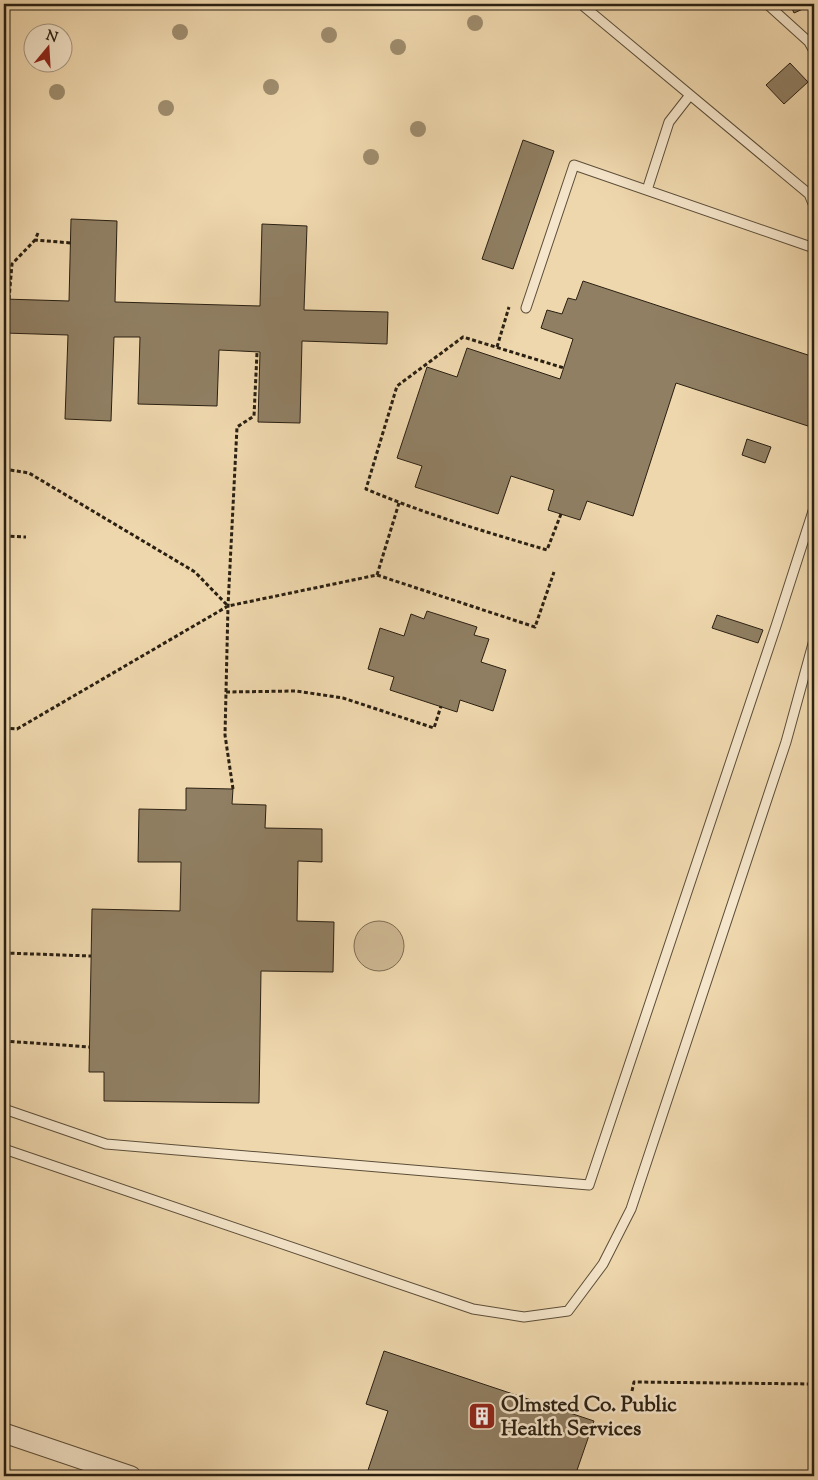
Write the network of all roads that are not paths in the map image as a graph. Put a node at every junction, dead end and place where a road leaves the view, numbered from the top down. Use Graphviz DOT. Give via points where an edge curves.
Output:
graph roads {
  1 [pos="581,4"];
  2 [pos="767,4"];
  3 [pos="812,41"];
  4 [pos="814,51"];
  5 [pos="690,96"];
  6 [pos="647,190"];
  7 [pos="814,206"];
  8 [pos="814,248"];
  9 [pos="526,308"];
  10 [pos="814,508"];
  11 [pos="814,640"];
  12 [pos="4,1109"];
  13 [pos="4,1149"];
  14 [pos="4,1432"];
  15 [pos="131,1476"];
  1 -- 5 [label="lane"];
  2 -- 3 [label="lane"];
  3 -- 4 [label="lane"];
  5 -- 6 [label="lane" via="669,122"];
  5 -- 7 [label="lane" via="808,194"];
  6 -- 8 [label="lane"];
  6 -- 9 [label="lane" via="574,165"];
  10 -- 12 [label="lane" via="588,1185 106,1144"];
  11 -- 13 [label="lane" via="786,742 631,1209 603,1264 568,1311 524,1317 473,1309"];
  14 -- 15 [label="street"];
}
